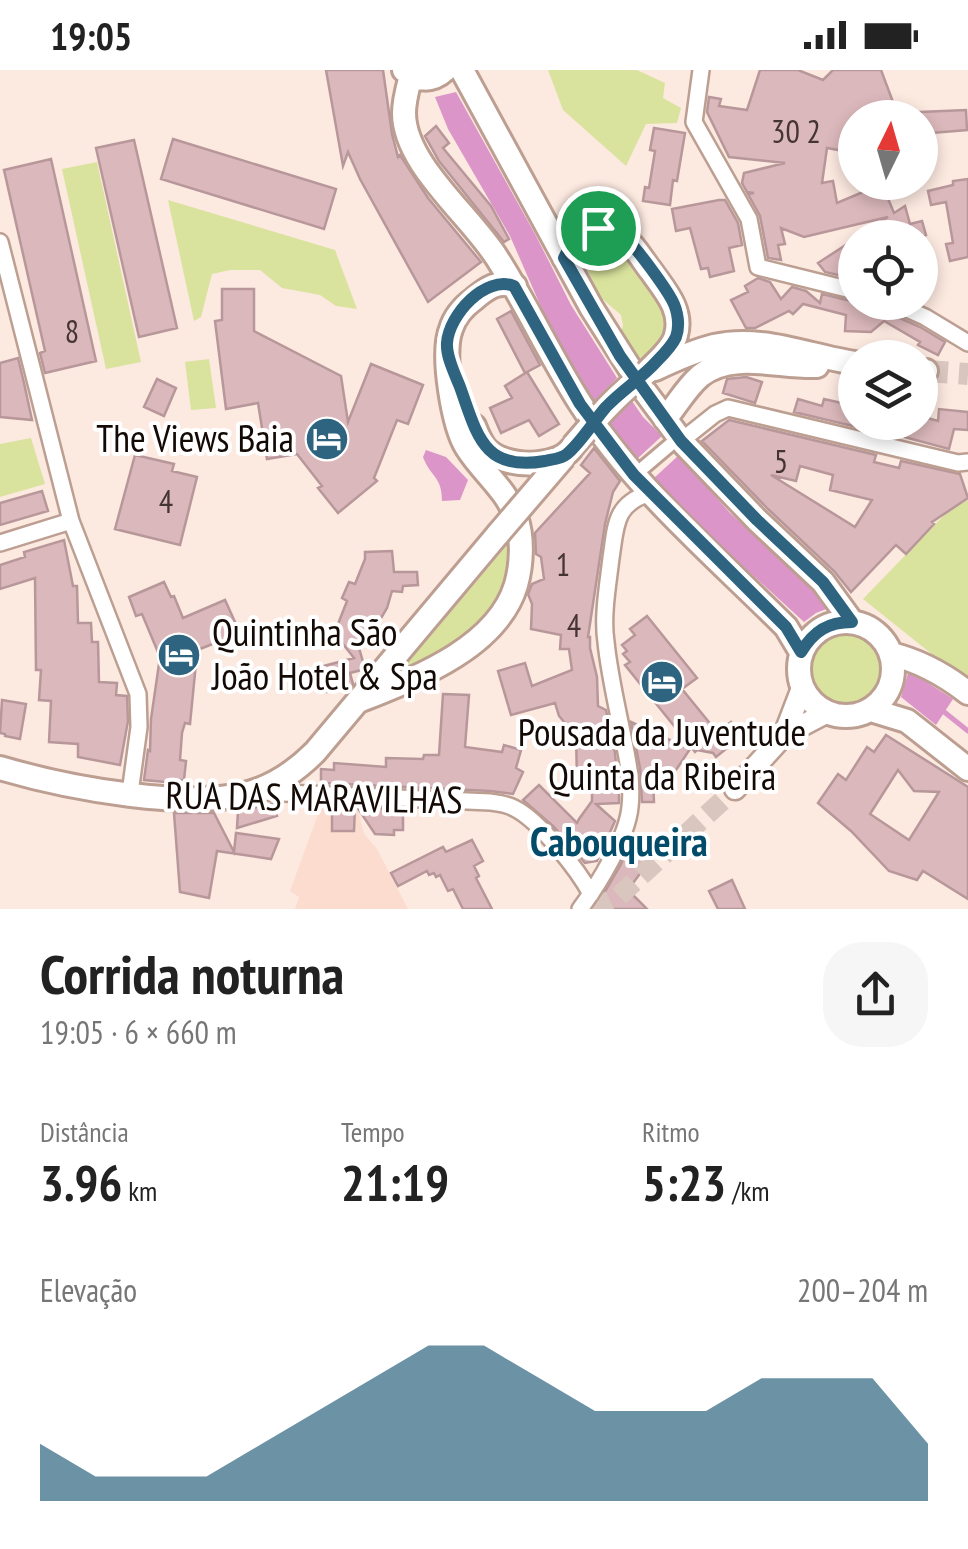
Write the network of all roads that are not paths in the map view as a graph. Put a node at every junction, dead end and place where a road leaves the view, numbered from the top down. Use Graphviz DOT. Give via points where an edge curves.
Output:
graph roads {
  1 [pos="462,70"];
  2 [pos="701,70"];
  3 [pos="423,73"];
  4 [pos="0,242"];
  5 [pos="564,258"];
  6 [pos="514,286"];
  7 [pos="838,287"];
  8 [pos="930,320"];
  9 [pos="968,343"];
  10 [pos="446,348"];
  11 [pos="838,360"];
  12 [pos="838,364"];
  13 [pos="647,372"];
  14 [pos="665,419"];
  15 [pos="675,443"];
  16 [pos="564,457"];
  17 [pos="968,462"];
  18 [pos="639,471"];
  19 [pos="650,493"];
  20 [pos="71,521"];
  21 [pos="0,543"];
  22 [pos="845,619"];
  23 [pos="805,646"];
  24 [pos="896,660"];
  25 [pos="802,688"];
  26 [pos="968,693"];
  27 [pos="358,701"];
  28 [pos="878,704"];
  29 [pos="826,713"];
  30 [pos="784,735"];
  31 [pos="0,768"];
  32 [pos="968,768"];
  33 [pos="735,789"];
  34 [pos="256,791"];
  35 [pos="130,793"];
  36 [pos="591,894"];
  37 [pos="580,909"];
  1 -- 5 [label="main road"];
  2 -- 7 [label="street" via="694,122 749,219 758,267"];
  3 -- 6 [label="main road" via="404,112 412,148"];
  4 -- 20 [label="street"];
  5 -- 13 [label="main road" via="584,231 613,231 629,241 672,300 674,342"];
  5 -- 14 [label="main road"];
  6 -- 10 [label="main road" via="486,289 463,308"];
  6 -- 18 [label="main road" via="580,404"];
  8 -- 9 [label="street"];
  10 -- 16 [label="main road" via="486,449 512,461"];
  10 -- 27 [label="main road" via="464,443 518,520 516,586 503,614 475,642"];
  11 -- 13 [label="main road" via="733,343"];
  12 -- 14 [label="main road" via="716,365"];
  13 -- 16 [label="main road, bridge"];
  14 -- 15 [label="main road"];
  15 -- 17 [label="street" via="728,408"];
  15 -- 18 [label="street"];
  15 -- 22 [label="main road" via="823,582"];
  16 -- 27 [label="main road, bridge"];
  18 -- 19 [label="main road"];
  19 -- 23 [label="main road"];
  19 -- 36 [label="street" via="624,508 615,533 605,638 631,801 621,838"];
  20 -- 21 [label="street"];
  20 -- 35 [label="street" via="138,694"];
  22 -- 23 [label="main road" via="816,632"];
  22 -- 24 [label="main road" via="876,632"];
  23 -- 25 [label="main road"];
  24 -- 26 [label="main road" via="950,679"];
  24 -- 28 [label="main road" via="891,686"];
  25 -- 29 [label="main road"];
  25 -- 30 [label="street"];
  27 -- 34 [label="main road" via="304,763"];
  28 -- 29 [label="main road" via="849,717"];
  28 -- 32 [label="main road"];
  29 -- 30 [label="street"];
  30 -- 33 [label="street"];
  31 -- 35 [label="main road, RUA DAS MARAVILHAS"];
  34 -- 35 [label="main road, RUA DAS MARAVILHAS" via="194,800"];
  34 -- 36 [label="street, RUA DAS MARAVILHAS" via="513,807 580,874"];
  36 -- 37 [label="street"];
}
